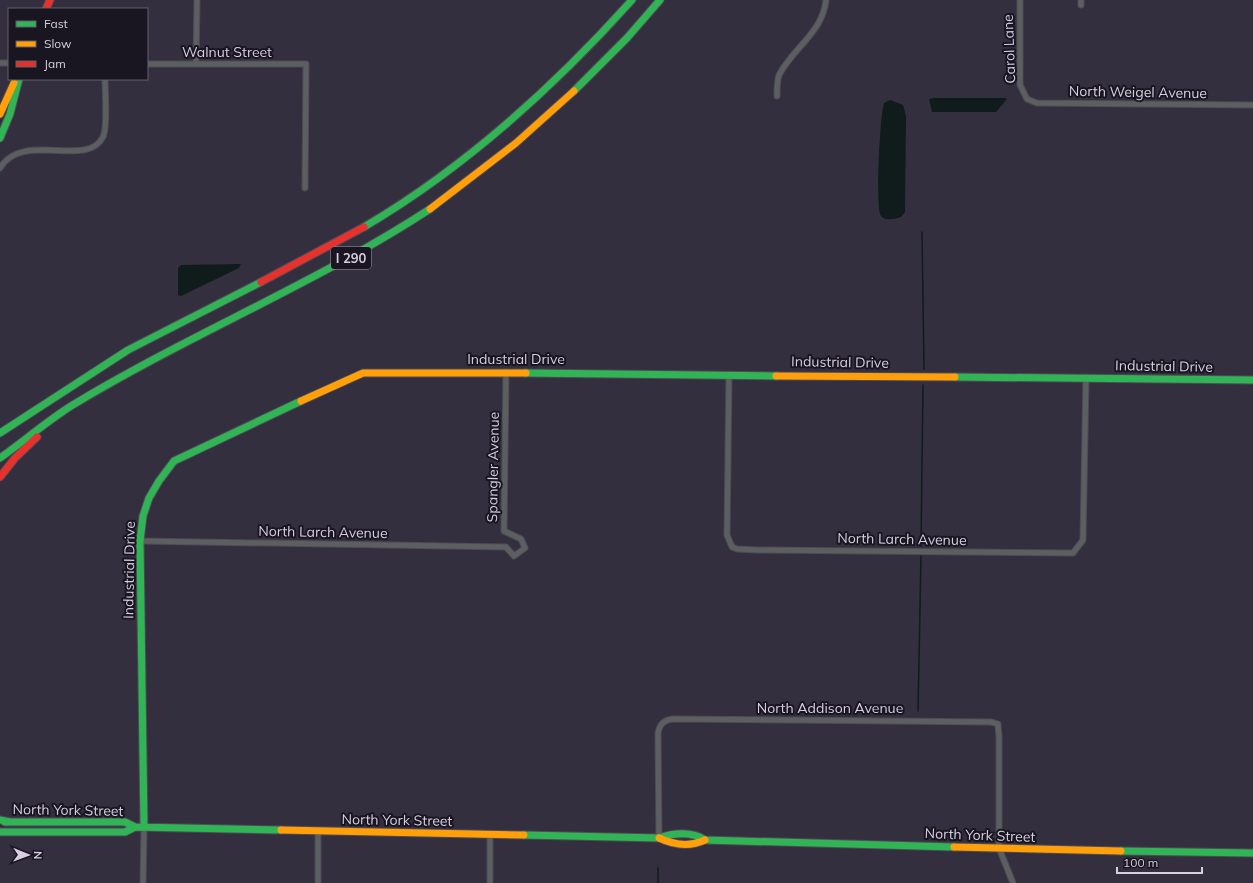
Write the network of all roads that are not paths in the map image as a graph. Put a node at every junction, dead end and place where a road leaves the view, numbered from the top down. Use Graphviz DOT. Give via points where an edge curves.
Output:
graph roads {
  1 [pos="197,0"];
  2 [pos="632,0"];
  3 [pos="660,0"];
  4 [pos="826,0"];
  5 [pos="1020,0"];
  6 [pos="148,64"];
  7 [pos="196,64"];
  8 [pos="16,80"];
  9 [pos="19,80"];
  10 [pos="105,80"];
  11 [pos="777,96"];
  12 [pos="1026,96"];
  13 [pos="1253,105"];
  14 [pos="0,114"];
  15 [pos="0,138"];
  16 [pos="0,168"];
  17 [pos="306,188"];
  18 [pos="506,372"];
  19 [pos="729,375"];
  20 [pos="1086,377"];
  21 [pos="1253,380"];
  22 [pos="72,406"];
  23 [pos="0,433"];
  24 [pos="0,458"];
  25 [pos="0,477"];
  26 [pos="140,541"];
  27 [pos="506,547"];
  28 [pos="0,821"];
  29 [pos="135,827"];
  30 [pos="144,827"];
  31 [pos="318,831"];
  32 [pos="0,832"];
  33 [pos="490,835"];
  34 [pos="659,838"];
  35 [pos="999,848"];
  36 [pos="1253,853"];
  37 [pos="143,883"];
  38 [pos="318,883"];
  39 [pos="490,883"];
  40 [pos="1013,883"];
  1 -- 7 [label="street"];
  2 -- 23 [label="main road, I 290" via="579,60 541,96 503,129 401,204 334,245 147,339"];
  3 -- 22 [label="main road, I 290" via="576,90 456,191 412,222 349,259 201,334"];
  4 -- 11 [label="street" via="824,14 818,26 779,76"];
  5 -- 12 [label="street, Carol Lane" via="1020,85"];
  6 -- 7 [label="street, Walnut Street"];
  7 -- 17 [label="street, Walnut Street" via="306,64"];
  8 -- 14 [label="main road"];
  9 -- 15 [label="main road"];
  10 -- 16 [label="street" via="105,127 103,138 95,146 84,150 23,150 6,159"];
  12 -- 13 [label="street, North Weigel Avenue" via="1036,103"];
  18 -- 19 [label="main road, Industrial Drive"];
  18 -- 26 [label="main road, Industrial Drive" via="376,372 347,378 174,461 154,485 145,506"];
  18 -- 27 [label="street, Spangler Avenue" via="504,531 521,539 525,548 514,556"];
  19 -- 20 [label="main road, Industrial Drive"];
  19 -- 20 [label="street, North Larch Avenue" via="727,535 732,547 737,550 1073,553 1083,540"];
  20 -- 21 [label="main road, Industrial Drive"];
  22 -- 24 [label="main road, I 290"];
  22 -- 25 [label="main road" via="15,458"];
  26 -- 27 [label="street, North Larch Avenue"];
  26 -- 30 [label="main road, Industrial Drive"];
  28 -- 29 [label="main road, North York Street" via="125,822"];
  29 -- 30 [label="main road, North York Street"];
  29 -- 32 [label="main road, North York Street" via="125,832"];
  30 -- 31 [label="main road, North York Street"];
  30 -- 37 [label="street"];
  31 -- 33 [label="main road, North York Street"];
  31 -- 38 [label="street"];
  33 -- 34 [label="main road, North York Street"];
  33 -- 39 [label="street"];
  34 -- 35 [label="main road, North York Street" via="671,834 698,835 706,840"];
  34 -- 35 [label="street, North Addison Avenue" via="658,734 663,722 673,719 985,722 998,724"];
  35 -- 36 [label="main road, North York Street"];
  35 -- 40 [label="street"];
}
